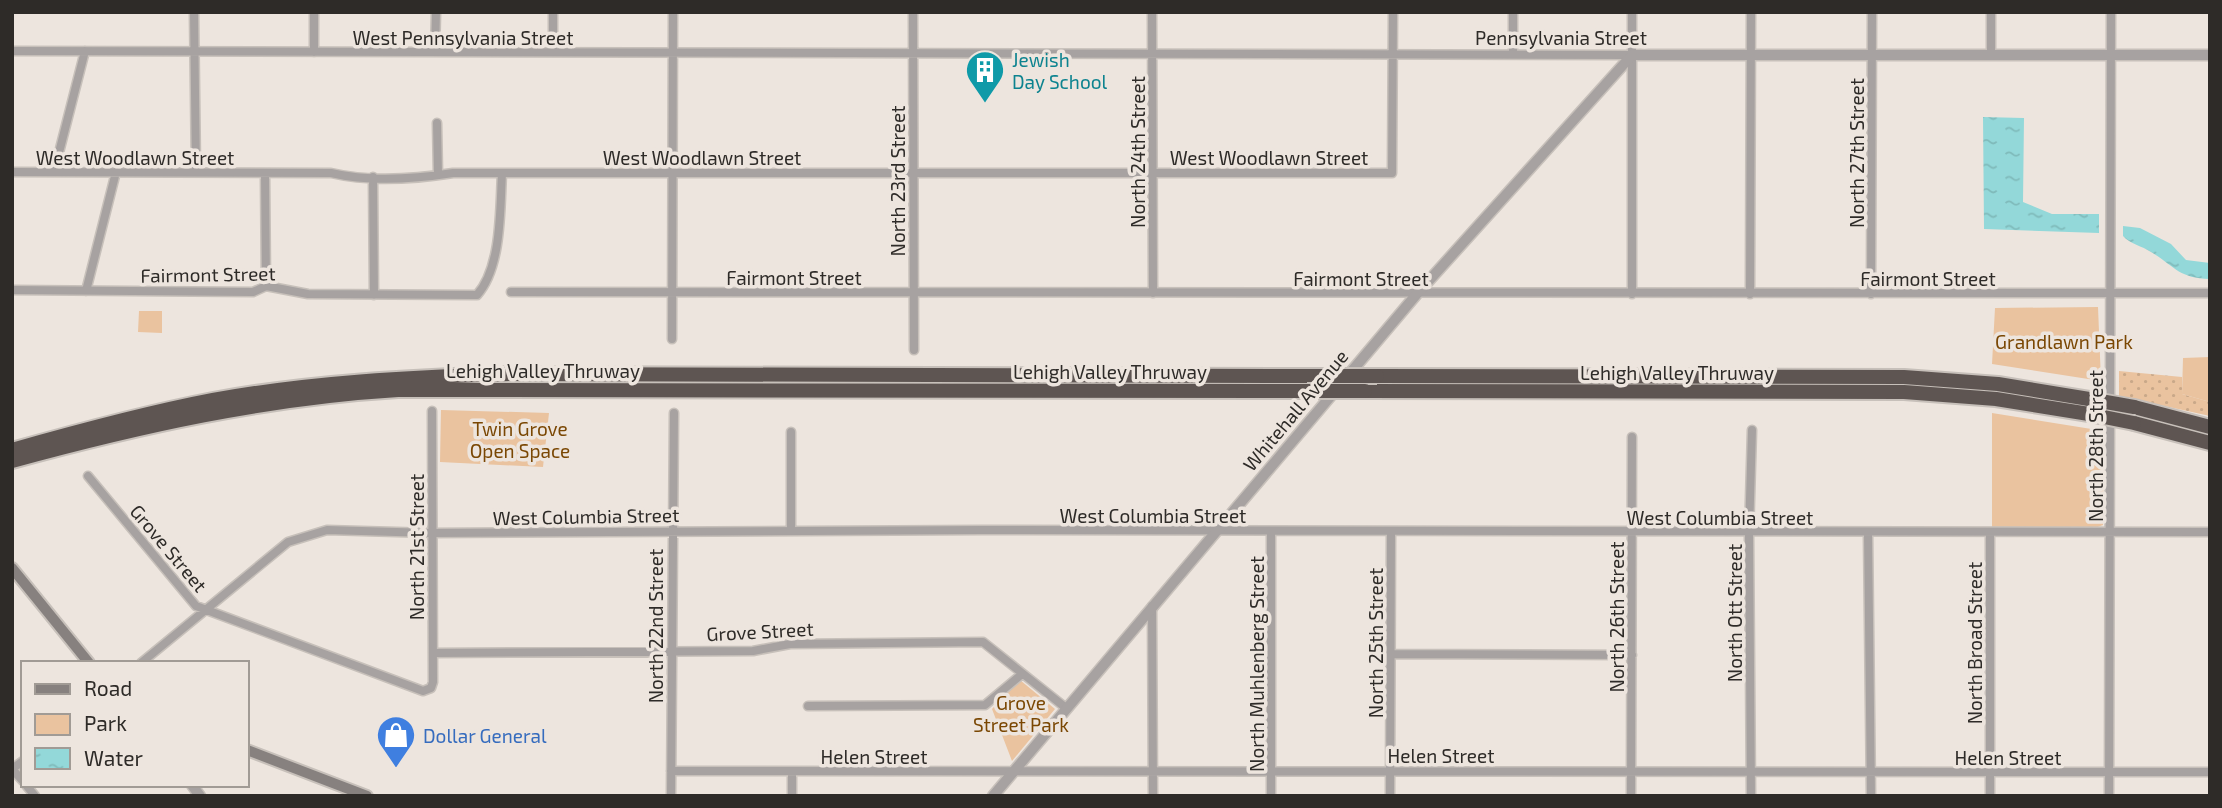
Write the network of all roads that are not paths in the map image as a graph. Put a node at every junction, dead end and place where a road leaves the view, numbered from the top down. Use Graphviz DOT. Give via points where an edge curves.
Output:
graph roads {
  1 [pos="194,12"];
  2 [pos="314,12"];
  3 [pos="436,12"];
  4 [pos="553,12"];
  5 [pos="673,12"];
  6 [pos="913,12"];
  7 [pos="1152,12"];
  8 [pos="1392,12"];
  9 [pos="1513,12"];
  10 [pos="1632,12"];
  11 [pos="1751,12"];
  12 [pos="1872,12"];
  13 [pos="1991,12"];
  14 [pos="2111,12"];
  15 [pos="12,51"];
  16 [pos="85,51"];
  17 [pos="194,52"];
  18 [pos="314,52"];
  19 [pos="435,52"];
  20 [pos="553,52"];
  21 [pos="673,53"];
  22 [pos="913,53"];
  23 [pos="1153,53"];
  24 [pos="1392,53"];
  25 [pos="1513,54"];
  26 [pos="1751,54"];
  27 [pos="1872,54"];
  28 [pos="1991,54"];
  29 [pos="2112,54"];
  30 [pos="1632,55"];
  31 [pos="2210,55"];
  32 [pos="437,123"];
  33 [pos="12,172"];
  34 [pos="54,172"];
  35 [pos="116,172"];
  36 [pos="196,172"];
  37 [pos="265,173"];
  38 [pos="502,173"];
  39 [pos="673,173"];
  40 [pos="912,173"];
  41 [pos="1152,173"];
  42 [pos="438,175"];
  43 [pos="373,177"];
  44 [pos="266,286"];
  45 [pos="12,290"];
  46 [pos="86,290"];
  47 [pos="511,292"];
  48 [pos="672,293"];
  49 [pos="913,293"];
  50 [pos="1153,293"];
  51 [pos="1871,293"];
  52 [pos="2111,293"];
  53 [pos="2210,293"];
  54 [pos="1632,294"];
  55 [pos="1750,294"];
  56 [pos="374,295"];
  57 [pos="1416,295"];
  58 [pos="672,339"];
  59 [pos="914,350"];
  60 [pos="432,411"];
  61 [pos="674,413"];
  62 [pos="2210,427"];
  63 [pos="1752,430"];
  64 [pos="791,432"];
  65 [pos="1632,437"];
  66 [pos="2210,443"];
  67 [pos="14,455"];
  68 [pos="88,477"];
  69 [pos="671,531"];
  70 [pos="791,531"];
  71 [pos="1216,531"];
  72 [pos="1271,531"];
  73 [pos="1391,531"];
  74 [pos="1631,532"];
  75 [pos="431,533"];
  76 [pos="1868,533"];
  77 [pos="1990,533"];
  78 [pos="2111,533"];
  79 [pos="2210,533"];
  80 [pos="1749,534"];
  81 [pos="12,568"];
  82 [pos="1152,606"];
  83 [pos="206,609"];
  84 [pos="671,651"];
  85 [pos="433,653"];
  86 [pos="1393,654"];
  87 [pos="1632,655"];
  88 [pos="87,661"];
  89 [pos="143,661"];
  90 [pos="1022,674"];
  91 [pos="433,682"];
  92 [pos="808,706"];
  93 [pos="1066,708"];
  94 [pos="248,750"];
  95 [pos="671,771"];
  96 [pos="1272,771"];
  97 [pos="1390,771"];
  98 [pos="792,772"];
  99 [pos="1013,772"];
  100 [pos="1153,772"];
  101 [pos="1632,772"];
  102 [pos="2210,772"];
  103 [pos="1751,773"];
  104 [pos="1870,773"];
  105 [pos="1990,773"];
  106 [pos="2110,773"];
  107 [pos="367,796"];
  108 [pos="671,796"];
  109 [pos="792,796"];
  110 [pos="993,796"];
  111 [pos="1153,796"];
  112 [pos="1271,796"];
  113 [pos="1390,796"];
  114 [pos="1631,796"];
  115 [pos="1751,796"];
  116 [pos="1871,796"];
  117 [pos="1990,796"];
  118 [pos="2109,796"];
  1 -- 17 [label="street"];
  2 -- 18 [label="street"];
  3 -- 19 [label="street"];
  4 -- 20 [label="street"];
  5 -- 21 [label="street"];
  6 -- 22 [label="street, North 23rd Street"];
  7 -- 23 [label="street, North 24th Street"];
  8 -- 24 [label="street"];
  9 -- 25 [label="street"];
  10 -- 30 [label="street"];
  11 -- 26 [label="street"];
  12 -- 27 [label="street, North 27th Street"];
  13 -- 28 [label="street"];
  14 -- 29 [label="street, North 28th Street"];
  15 -- 16 [label="street, West Pennsylvania Street"];
  16 -- 17 [label="street, West Pennsylvania Street"];
  16 -- 34 [label="street"];
  17 -- 18 [label="street, West Pennsylvania Street"];
  17 -- 36 [label="street"];
  18 -- 19 [label="street, West Pennsylvania Street"];
  19 -- 20 [label="street, West Pennsylvania Street"];
  20 -- 21 [label="street, West Pennsylvania Street"];
  21 -- 22 [label="street, West Pennsylvania Street"];
  21 -- 39 [label="street"];
  22 -- 23 [label="street, Pennsylvania Street"];
  22 -- 40 [label="street, North 23rd Street"];
  23 -- 24 [label="street, Pennsylvania Street"];
  23 -- 41 [label="street, North 24th Street"];
  24 -- 25 [label="street, Pennsylvania Street"];
  24 -- 41 [label="street, West Woodlawn Street" via="1392,173"];
  25 -- 30 [label="street, Pennsylvania Street"];
  26 -- 27 [label="street, Pennsylvania Street"];
  26 -- 30 [label="street, Pennsylvania Street"];
  26 -- 55 [label="street"];
  27 -- 28 [label="street, Pennsylvania Street"];
  27 -- 51 [label="street, North 27th Street"];
  28 -- 29 [label="street, Pennsylvania Street"];
  29 -- 31 [label="street, Pennsylvania Street"];
  29 -- 52 [label="street, North 28th Street"];
  30 -- 54 [label="street"];
  30 -- 57 [label="street, Whitehall Avenue"];
  32 -- 42 [label="street"];
  33 -- 34 [label="street, West Woodlawn Street"];
  34 -- 35 [label="street, West Woodlawn Street"];
  35 -- 36 [label="street, West Woodlawn Street"];
  35 -- 46 [label="street"];
  36 -- 37 [label="street, West Woodlawn Street"];
  37 -- 43 [label="street, West Woodlawn Street"];
  37 -- 44 [label="street"];
  38 -- 39 [label="street, West Woodlawn Street"];
  38 -- 42 [label="street, West Woodlawn Street"];
  38 -- 56 [label="street, Fairmont Street" via="499,236 484,287 475,295"];
  39 -- 40 [label="street, West Woodlawn Street"];
  39 -- 48 [label="street"];
  40 -- 41 [label="street, West Woodlawn Street"];
  40 -- 49 [label="street, North 23rd Street"];
  41 -- 50 [label="street, North 24th Street"];
  42 -- 43 [label="street, West Woodlawn Street"];
  43 -- 56 [label="street"];
  44 -- 46 [label="street, Fairmont Street" via="253,292"];
  44 -- 56 [label="street, Fairmont Street" via="309,294"];
  45 -- 46 [label="street, Fairmont Street"];
  47 -- 48 [label="street, Fairmont Street"];
  48 -- 49 [label="street, Fairmont Street"];
  48 -- 58 [label="street"];
  49 -- 50 [label="street, Fairmont Street"];
  49 -- 59 [label="street, North 23rd Street"];
  50 -- 57 [label="street, Fairmont Street"];
  51 -- 52 [label="street, Fairmont Street"];
  51 -- 55 [label="street, Fairmont Street"];
  52 -- 53 [label="street, Fairmont Street"];
  52 -- 78 [label="street, North 28th Street"];
  54 -- 55 [label="street, Fairmont Street"];
  54 -- 57 [label="street, Fairmont Street"];
  57 -- 71 [label="street, Whitehall Avenue"];
  60 -- 75 [label="street, North 21st Street"];
  61 -- 69 [label="street, North 22nd Street"];
  62 -- 67 [label="highway, Lehigh Valley Thruway, bridge" via="2089,398 1998,384 1904,377 509,374 308,386 216,400 125,419"];
  63 -- 80 [label="street, North Ott Street"];
  64 -- 70 [label="street"];
  65 -- 74 [label="street, North 26th Street"];
  66 -- 67 [label="highway, Lehigh Valley Thruway, bridge" via="2089,414 1996,399 1904,392 387,391 218,411"];
  68 -- 83 [label="street, Grove Street" via="196,606"];
  69 -- 70 [label="street, West Columbia Street"];
  69 -- 75 [label="street, West Columbia Street"];
  69 -- 84 [label="street, North 22nd Street"];
  70 -- 71 [label="street, West Columbia Street"];
  71 -- 72 [label="street, West Columbia Street"];
  71 -- 82 [label="street, Whitehall Avenue"];
  72 -- 73 [label="street, West Columbia Street"];
  72 -- 96 [label="street, North Muhlenberg Street"];
  73 -- 74 [label="street, West Columbia Street"];
  73 -- 86 [label="street, North 25th Street"];
  74 -- 80 [label="street, West Columbia Street"];
  74 -- 87 [label="street, North 26th Street"];
  75 -- 83 [label="street, West Columbia Street" via="327,530 301,536"];
  75 -- 85 [label="street, North 21st Street"];
  76 -- 77 [label="street, West Columbia Street"];
  76 -- 80 [label="street, West Columbia Street"];
  76 -- 104 [label="street"];
  77 -- 78 [label="street, West Columbia Street"];
  77 -- 105 [label="street, North Broad Street"];
  78 -- 79 [label="street, West Columbia Street"];
  78 -- 106 [label="street, North 28th Street"];
  80 -- 103 [label="street, North Ott Street"];
  81 -- 88 [label="main road"];
  82 -- 93 [label="street, Whitehall Avenue"];
  82 -- 100 [label="street"];
  83 -- 89 [label="street, West Columbia Street"];
  83 -- 91 [label="street, Grove Street" via="423,691"];
  84 -- 85 [label="street, Grove Street"];
  84 -- 90 [label="street, Grove Street" via="754,651 790,644 983,642"];
  84 -- 95 [label="street, North 22nd Street"];
  85 -- 91 [label="street, North 21st Street"];
  86 -- 87 [label="street"];
  86 -- 97 [label="street, North 25th Street"];
  87 -- 101 [label="street, North 26th Street"];
  90 -- 92 [label="street" via="985,705"];
  90 -- 93 [label="street, Grove Street"];
  93 -- 99 [label="street, Whitehall Avenue"];
  94 -- 107 [label="main road"];
  95 -- 98 [label="street, Helen Street"];
  95 -- 108 [label="street, North 22nd Street"];
  96 -- 97 [label="street, Helen Street"];
  96 -- 100 [label="street, Helen Street"];
  96 -- 112 [label="street, North Muhlenberg Street"];
  97 -- 101 [label="street, Helen Street"];
  97 -- 113 [label="street, North 25th Street"];
  98 -- 99 [label="street, Helen Street"];
  98 -- 109 [label="street"];
  99 -- 100 [label="street, Helen Street"];
  99 -- 110 [label="street, Whitehall Avenue"];
  100 -- 111 [label="street"];
  101 -- 103 [label="street, Helen Street"];
  101 -- 114 [label="street, North 26th Street"];
  102 -- 106 [label="street, Helen Street"];
  103 -- 104 [label="street, Helen Street"];
  103 -- 115 [label="street, North Ott Street"];
  104 -- 105 [label="street, Helen Street"];
  104 -- 116 [label="street"];
  105 -- 106 [label="street, Helen Street"];
  105 -- 117 [label="street, North Broad Street"];
  106 -- 118 [label="street, North 28th Street"];
}
